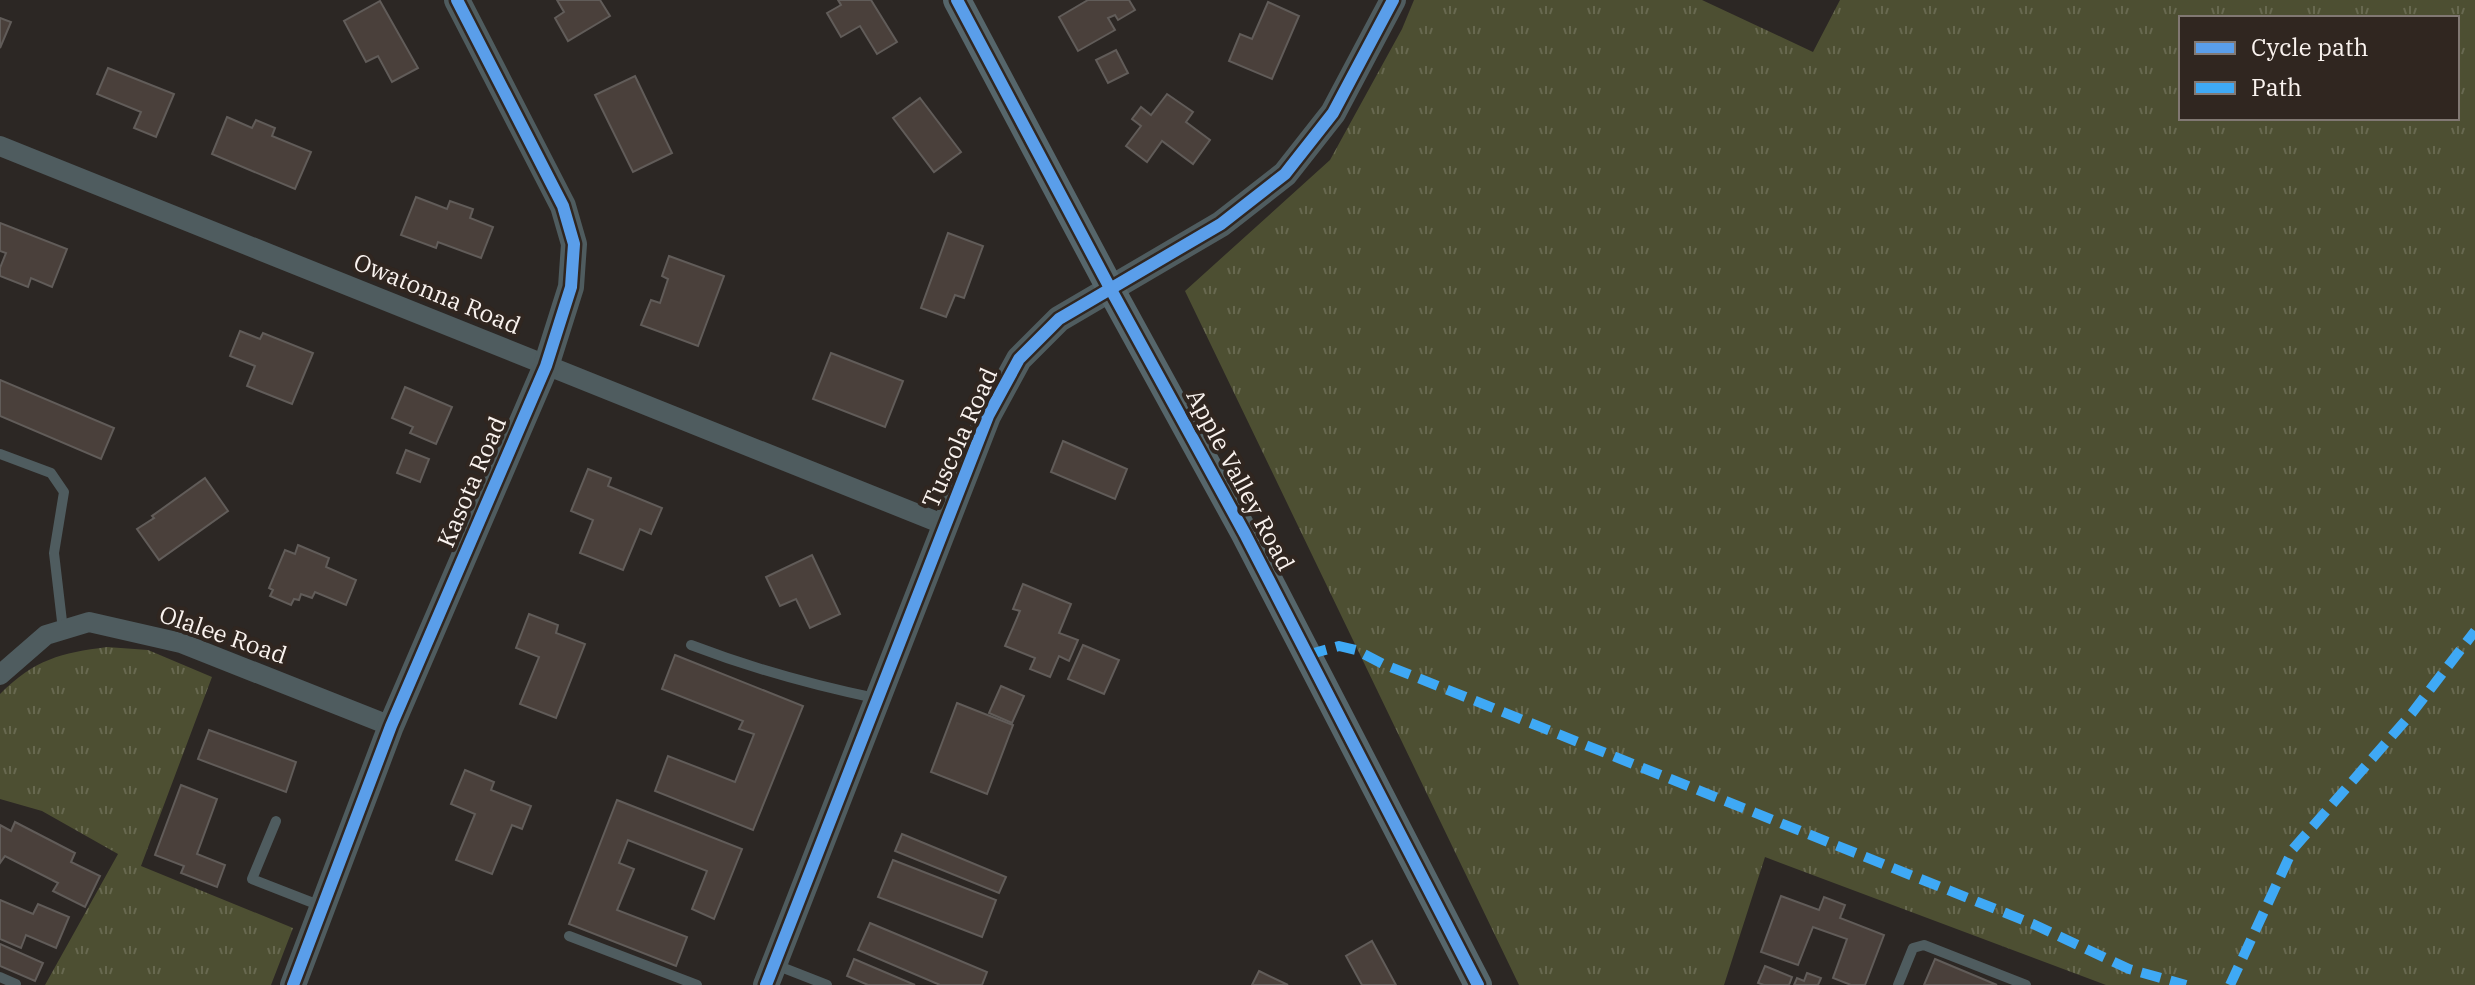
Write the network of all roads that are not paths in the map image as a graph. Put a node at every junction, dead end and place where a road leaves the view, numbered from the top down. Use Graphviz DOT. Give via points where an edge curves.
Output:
graph roads {
  1 [pos="457,0"];
  2 [pos="957,0"];
  3 [pos="1393,0"];
  4 [pos="0,146"];
  5 [pos="1110,288"];
  6 [pos="546,366"];
  7 [pos="0,454"];
  8 [pos="945,525"];
  9 [pos="63,630"];
  10 [pos="691,645"];
  11 [pos="0,675"];
  12 [pos="877,698"];
  13 [pos="391,726"];
  14 [pos="276,821"];
  15 [pos="322,906"];
  16 [pos="569,936"];
  17 [pos="770,975"];
  18 [pos="0,977"];
  19 [pos="16,984"];
  20 [pos="293,985"];
  21 [pos="697,985"];
  22 [pos="827,985"];
  23 [pos="1478,985"];
  24 [pos="1898,985"];
  25 [pos="2026,985"];
  1 -- 6 [label="street, Kasota Road" via="563,206 574,244 571,287"];
  2 -- 5 [label="main road, Apple Valley Road"];
  3 -- 5 [label="street, Tuscola Road" via="1333,113 1285,174 1221,224"];
  4 -- 6 [label="street, Owatonna Road"];
  5 -- 8 [label="street, Tuscola Road" via="1059,319 1019,359 988,416"];
  5 -- 23 [label="main road, Apple Valley Road" via="1245,534"];
  6 -- 8 [label="street, Owatonna Road"];
  6 -- 13 [label="street, Kasota Road"];
  7 -- 9 [label="lane" via="51,473 64,492 54,553"];
  8 -- 12 [label="street, Tuscola Road"];
  9 -- 11 [label="street, Olalee Road" via="46,635"];
  9 -- 13 [label="street, Olalee Road" via="89,622 181,643"];
  10 -- 12 [label="lane" via="787,678"];
  12 -- 17 [label="street, Tuscola Road"];
  13 -- 15 [label="street, Kasota Road"];
  14 -- 15 [label="lane" via="252,879"];
  15 -- 20 [label="street, Kasota Road"];
  16 -- 21 [label="lane"];
  17 -- 22 [label="lane"];
  18 -- 19 [label="lane"];
  24 -- 25 [label="lane" via="1913,948 1924,945"];
}
